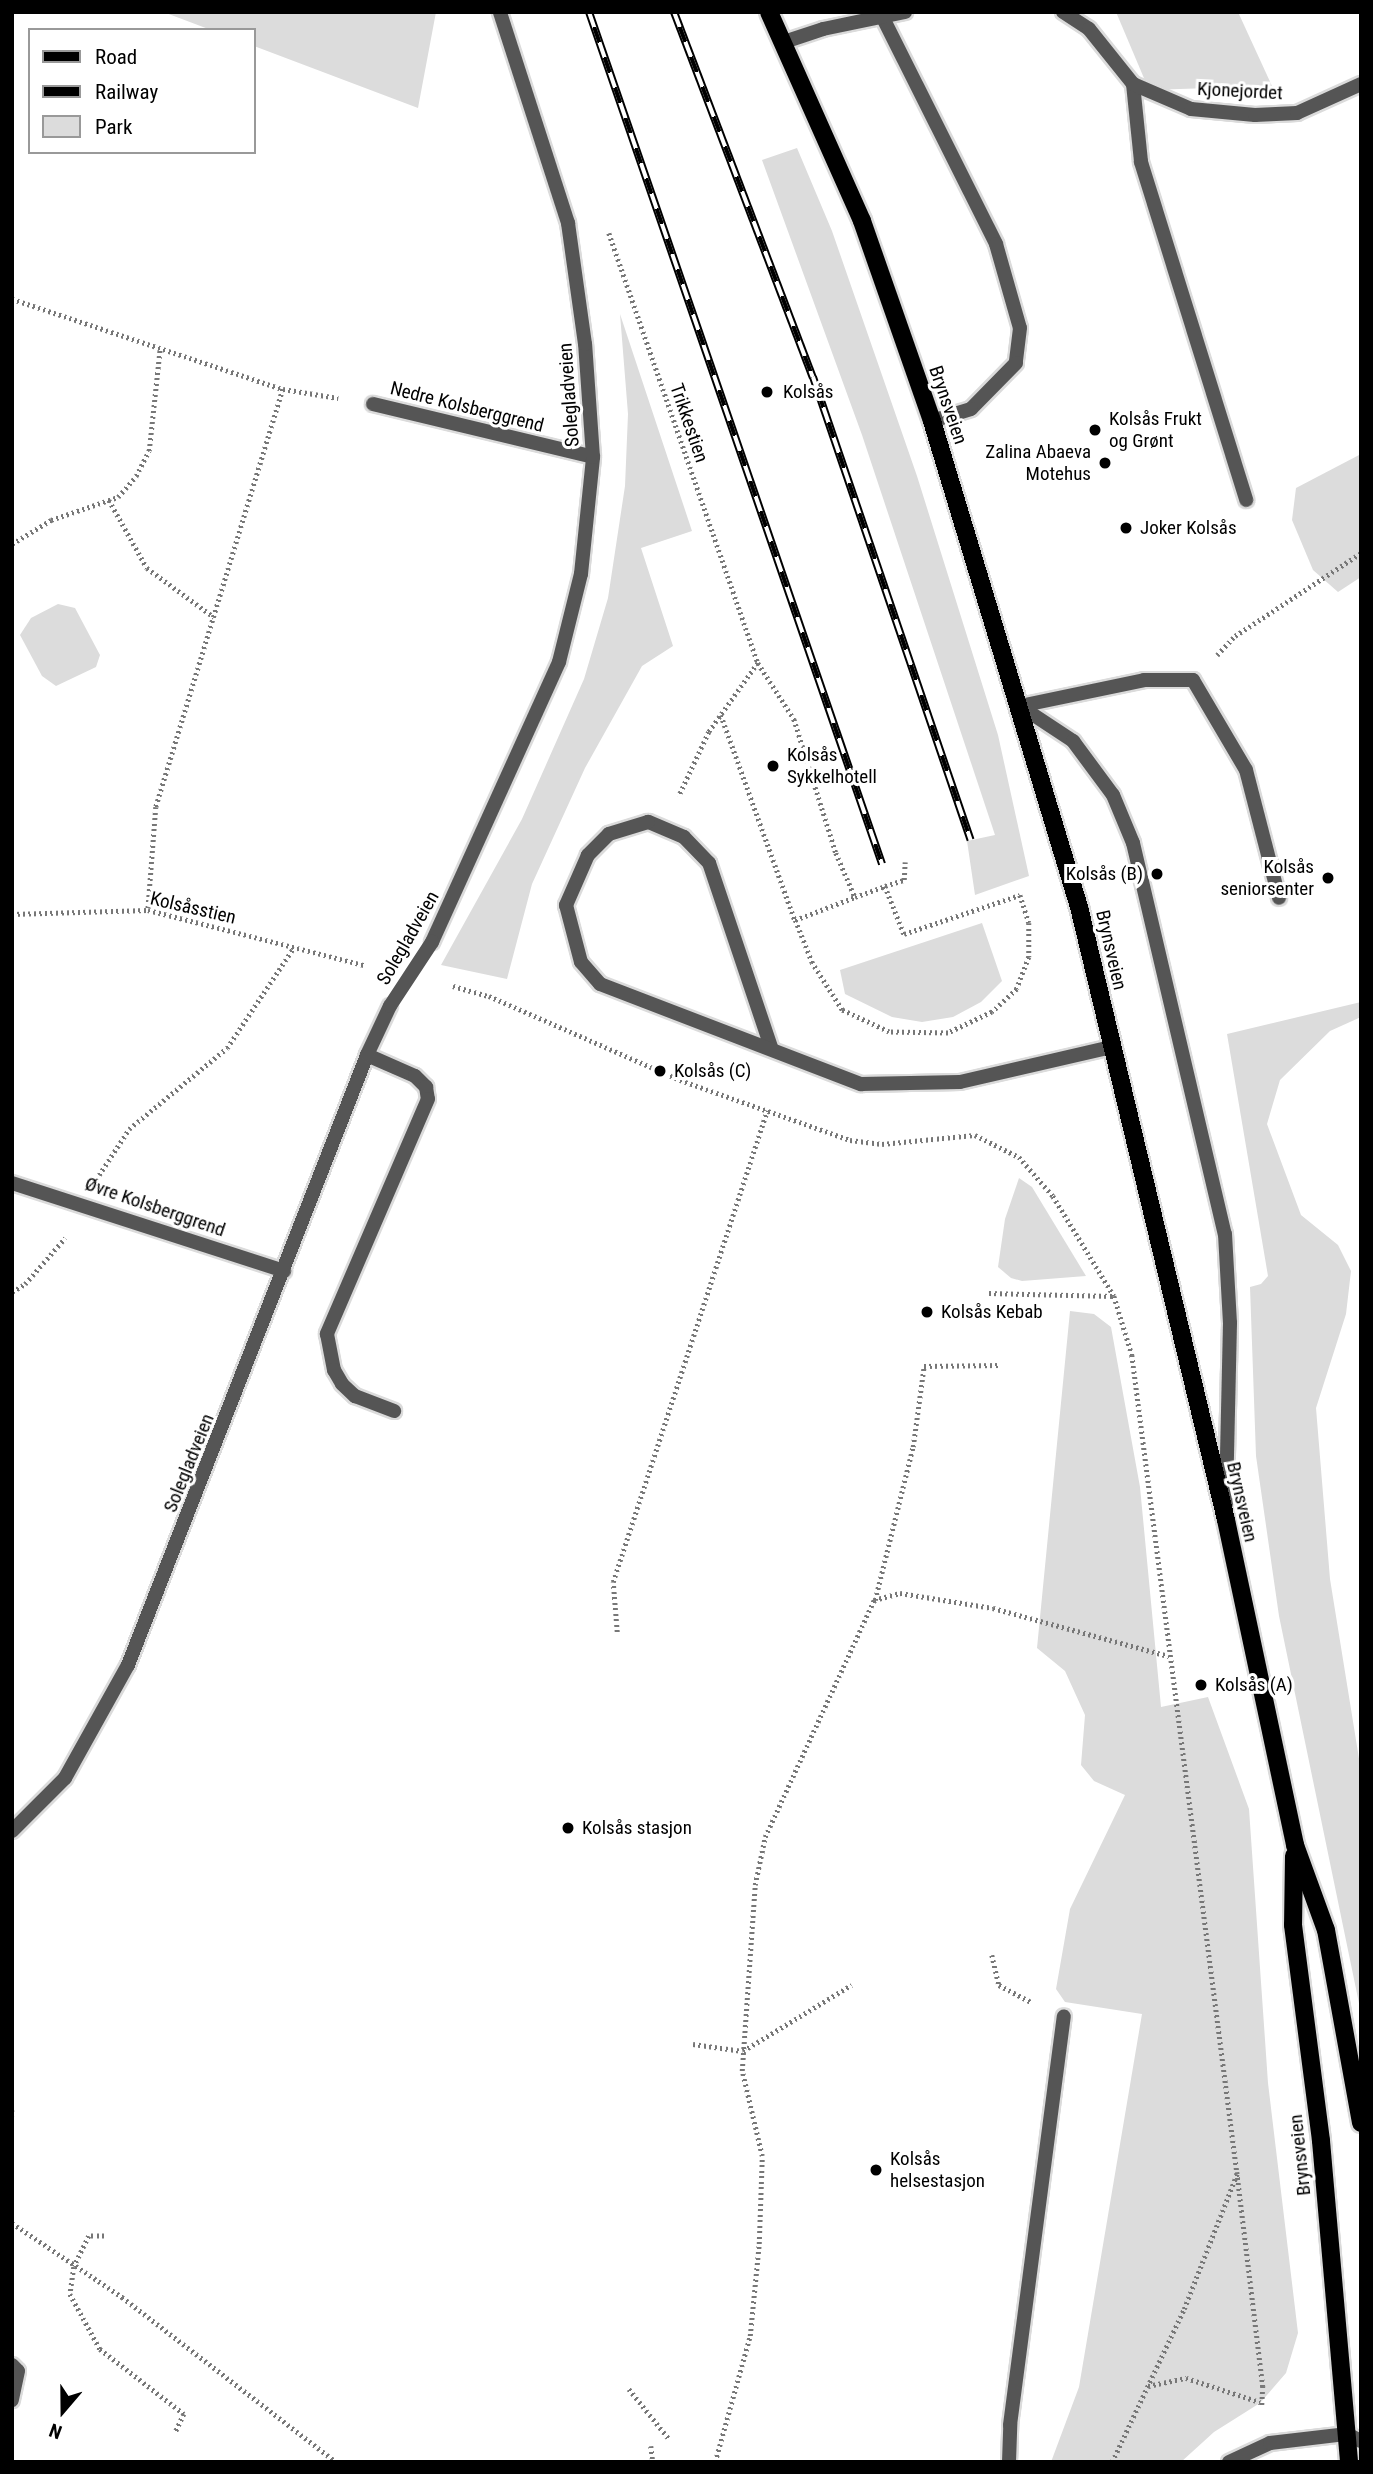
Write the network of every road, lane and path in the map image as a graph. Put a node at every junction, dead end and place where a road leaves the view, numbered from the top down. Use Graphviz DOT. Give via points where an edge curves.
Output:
graph roads {
  1 [pos="500,12"];
  2 [pos="769,12"];
  3 [pos="905,12"];
  4 [pos="1063,12"];
  5 [pos="881,14"];
  6 [pos="784,43"];
  7 [pos="1133,84"];
  8 [pos="1361,85"];
  9 [pos="606,226"];
  10 [pos="12,299"];
  11 [pos="160,348"];
  12 [pos="283,390"];
  13 [pos="373,404"];
  14 [pos="932,421"];
  15 [pos="593,457"];
  16 [pos="109,500"];
  17 [pos="1247,500"];
  18 [pos="12,544"];
  19 [pos="1361,552"];
  20 [pos="214,617"];
  21 [pos="758,663"];
  22 [pos="1193,680"];
  23 [pos="1020,706"];
  24 [pos="720,715"];
  25 [pos="664,828"];
  26 [pos="905,862"];
  27 [pos="885,886"];
  28 [pos="855,897"];
  29 [pos="1279,898"];
  30 [pos="148,910"];
  31 [pos="12,914"];
  32 [pos="794,920"];
  33 [pos="294,947"];
  34 [pos="364,965"];
  35 [pos="453,986"];
  36 [pos="1112,1046"];
  37 [pos="771,1047"];
  38 [pos="367,1055"];
  39 [pos="767,1111"];
  40 [pos="12,1183"];
  41 [pos="84,1203"];
  42 [pos="284,1271"];
  43 [pos="12,1292"];
  44 [pos="989,1293"];
  45 [pos="1114,1296"];
  46 [pos="1001,1365"];
  47 [pos="394,1411"];
  48 [pos="1226,1520"];
  49 [pos="874,1600"];
  50 [pos="617,1632"];
  51 [pos="1169,1656"];
  52 [pos="12,1830"];
  53 [pos="1295,1845"];
  54 [pos="992,1955"];
  55 [pos="851,1985"];
  56 [pos="1064,2017"];
  57 [pos="693,2043"];
  58 [pos="743,2051"];
  59 [pos="12,2110"];
  60 [pos="12,2116"];
  61 [pos="1361,2123"];
  62 [pos="1237,2172"];
  63 [pos="12,2222"];
  64 [pos="104,2236"];
  65 [pos="74,2267"];
  66 [pos="12,2365"];
  67 [pos="1147,2386"];
  68 [pos="629,2389"];
  69 [pos="12,2400"];
  70 [pos="175,2433"];
  71 [pos="1354,2438"];
  72 [pos="670,2440"];
  73 [pos="651,2446"];
  74 [pos="336,2462"];
  75 [pos="653,2462"];
  76 [pos="715,2462"];
  77 [pos="1009,2462"];
  78 [pos="1112,2462"];
  79 [pos="1229,2462"];
  80 [pos="1349,2462"];
  1 -- 15 [label="street, Solegladveien" via="568,223 585,344"];
  2 -- 6 [label="main road, Brynsveien"];
  3 -- 5 [label="street"];
  4 -- 7 [label="street, Kjonejordet" via="1088,29"];
  5 -- 6 [label="street"];
  5 -- 14 [label="street" via="996,244 1020,328 1016,363 971,409"];
  6 -- 14 [label="main road, Brynsveien" via="862,222"];
  7 -- 8 [label="street, Kjonejordet" via="1191,109 1255,115 1297,113"];
  7 -- 17 [label="street" via="1142,162"];
  9 -- 21 [label="path, Trikkestien"];
  10 -- 11 [label="path"];
  11 -- 12 [label="path"];
  11 -- 16 [label="path" via="149,451 136,476"];
  12 -- 13 [label="path"];
  12 -- 20 [label="path"];
  13 -- 15 [label="street, Nedre Kolsberggrend"];
  14 -- 23 [label="main road, Brynsveien"];
  15 -- 38 [label="street, Solegladveien, bridge" via="581,574 559,662 432,942 390,1006"];
  16 -- 18 [label="path" via="51,520"];
  16 -- 20 [label="path" via="146,568"];
  19 -- 22 [label="path" via="1235,636"];
  20 -- 30 [label="path" via="156,807"];
  21 -- 24 [label="path"];
  21 -- 28 [label="path, Trikkestien" via="794,719 836,853"];
  22 -- 23 [label="street" via="1144,680"];
  22 -- 29 [label="street" via="1246,770"];
  23 -- 36 [label="main road, Brynsveien" via="1079,907"];
  23 -- 48 [label="street" via="1073,741 1113,795 1133,843 1225,1234 1230,1323"];
  24 -- 25 [label="path"];
  24 -- 32 [label="path"];
  25 -- 37 [label="street" via="684,836 709,863"];
  25 -- 37 [label="street" via="648,822 609,834 589,855 566,905 581,962 600,984"];
  26 -- 27 [label="path" via="904,880"];
  27 -- 28 [label="path"];
  27 -- 32 [label="path" via="904,934 1020,895 1029,923 1029,957 1017,989 992,1012 948,1033 889,1032 842,1010 812,962"];
  28 -- 32 [label="path"];
  30 -- 31 [label="path, Kolsåsstien"];
  30 -- 33 [label="path, Kolsåsstien"];
  33 -- 34 [label="path, Kolsåsstien"];
  33 -- 41 [label="path" via="227,1048 129,1129"];
  35 -- 39 [label="path" via="489,996 680,1080"];
  36 -- 37 [label="street" via="960,1082 861,1084"];
  36 -- 48 [label="main road, Brynsveien"];
  38 -- 42 [label="street, Solegladveien"];
  38 -- 47 [label="street" via="415,1076 426,1087 428,1099 327,1334 334,1370 342,1384 355,1396"];
  39 -- 45 [label="path" via="850,1140 882,1143 975,1135 1019,1157 1059,1206"];
  39 -- 50 [label="path" via="613,1583"];
  40 -- 41 [label="street, Øvre Kolsberggrend"];
  41 -- 42 [label="street, Øvre Kolsberggrend"];
  41 -- 43 [label="path" via="65,1238 25,1284"];
  42 -- 52 [label="street, Solegladveien" via="128,1665 65,1778"];
  44 -- 45 [label="path"];
  45 -- 51 [label="path" via="1132,1355"];
  46 -- 49 [label="path" via="924,1366 914,1447"];
  48 -- 53 [label="main road, Brynsveien"];
  49 -- 51 [label="path" via="900,1593 993,1608"];
  49 -- 58 [label="path" via="765,1837 755,1885"];
  51 -- 62 [label="path"];
  53 -- 61 [label="main road, Brynsveien" via="1326,1930"];
  53 -- 71 [label="main road, Brynsveien" via="1293,1926"];
  54 -- 56 [label="path" via="999,1985"];
  55 -- 58 [label="path"];
  56 -- 77 [label="street" via="1010,2425"];
  57 -- 58 [label="path"];
  58 -- 76 [label="path" via="742,2071 762,2156 759,2244 750,2336"];
  59 -- 60 [label="path"];
  62 -- 67 [label="path" via="1184,2309"];
  62 -- 67 [label="path" via="1264,2386 1261,2403 1186,2378"];
  63 -- 65 [label="path"];
  64 -- 65 [label="path" via="89,2236"];
  65 -- 70 [label="path" via="70,2294 100,2349 184,2414"];
  65 -- 74 [label="path" via="122,2297"];
  66 -- 69 [label="street" via="18,2371"];
  67 -- 78 [label="path"];
  68 -- 72 [label="path"];
  71 -- 79 [label="street" via="1270,2443"];
  71 -- 80 [label="main road, Brynsveien"];
  73 -- 75 [label="path"];
}
